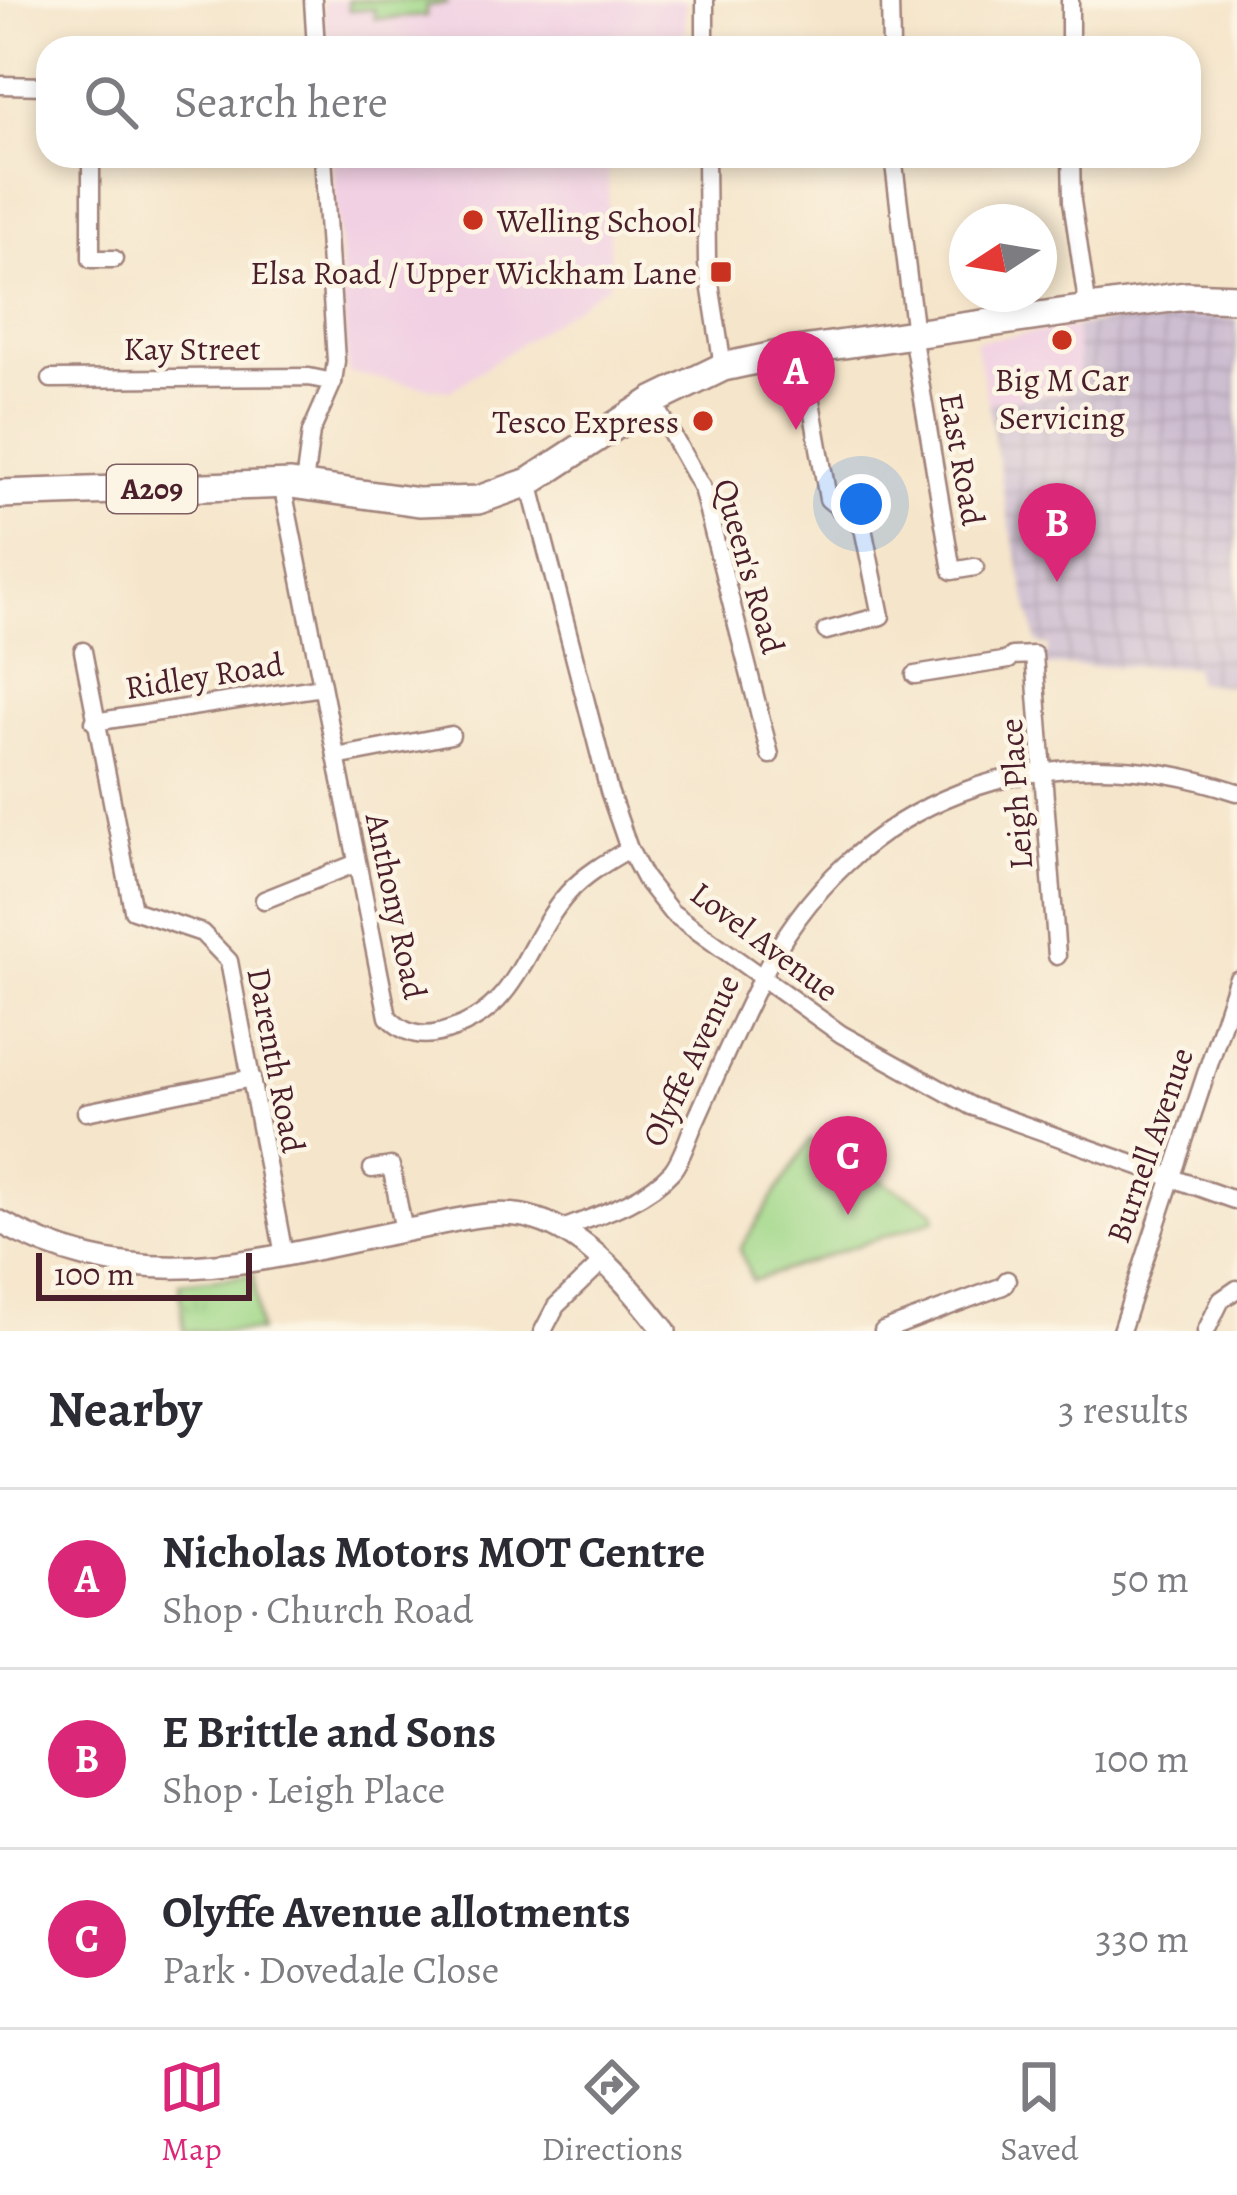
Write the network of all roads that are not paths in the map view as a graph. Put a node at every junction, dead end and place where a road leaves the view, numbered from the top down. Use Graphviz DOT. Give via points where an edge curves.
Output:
graph roads {
  1 [pos="313,0"];
  2 [pos="705,0"];
  3 [pos="890,0"];
  4 [pos="1070,0"];
  5 [pos="315,36"];
  6 [pos="705,36"];
  7 [pos="891,36"];
  8 [pos="1070,36"];
  9 [pos="0,85"];
  10 [pos="36,86"];
  11 [pos="92,168"];
  12 [pos="324,168"];
  13 [pos="706,168"];
  14 [pos="894,168"];
  15 [pos="1071,168"];
  16 [pos="115,260"];
  17 [pos="1237,287"];
  18 [pos="1236,298"];
  19 [pos="1088,309"];
  20 [pos="914,334"];
  21 [pos="802,350"];
  22 [pos="723,368"];
  23 [pos="51,379"];
  24 [pos="333,382"];
  25 [pos="653,401"];
  26 [pos="529,482"];
  27 [pos="293,484"];
  28 [pos="0,494"];
  29 [pos="975,567"];
  30 [pos="826,631"];
  31 [pos="83,651"];
  32 [pos="915,675"];
  33 [pos="322,687"];
  34 [pos="94,722"];
  35 [pos="451,735"];
  36 [pos="770,755"];
  37 [pos="336,757"];
  38 [pos="1042,770"];
  39 [pos="1237,792"];
  40 [pos="629,849"];
  41 [pos="357,863"];
  42 [pos="264,900"];
  43 [pos="1057,956"];
  44 [pos="761,977"];
  45 [pos="1237,980"];
  46 [pos="252,1078"];
  47 [pos="86,1112"];
  48 [pos="390,1166"];
  49 [pos="1172,1180"];
  50 [pos="1237,1201"];
  51 [pos="0,1222"];
  52 [pos="559,1230"];
  53 [pos="404,1231"];
  54 [pos="284,1255"];
  55 [pos="602,1262"];
  56 [pos="1007,1280"];
  57 [pos="1237,1288"];
  58 [pos="543,1331"];
  59 [pos="665,1331"];
  60 [pos="883,1331"];
  61 [pos="1121,1331"];
  62 [pos="1206,1331"];
  1 -- 5 [label="street"];
  2 -- 6 [label="street"];
  3 -- 7 [label="street"];
  4 -- 8 [label="street"];
  9 -- 10 [label="street"];
  11 -- 16 [label="street" via="91,259"];
  12 -- 24 [label="street"];
  13 -- 22 [label="street" via="707,264"];
  14 -- 20 [label="street"];
  15 -- 19 [label="street"];
  17 -- 18 [label="street"];
  18 -- 19 [label="main road, A209"];
  19 -- 20 [label="main road, A209"];
  20 -- 21 [label="main road, A209"];
  20 -- 29 [label="street, East Road" via="952,571"];
  21 -- 22 [label="main road, A209"];
  21 -- 30 [label="street" via="828,499 862,528 881,616"];
  22 -- 25 [label="main road, A209"];
  23 -- 24 [label="street, Kay Street"];
  24 -- 27 [label="street"];
  25 -- 26 [label="main road, A209"];
  25 -- 36 [label="street, Queen's Road" via="702,488"];
  26 -- 27 [label="main road, A209" via="454,503"];
  26 -- 40 [label="street, Lovel Avenue"];
  27 -- 28 [label="main road, A209"];
  27 -- 33 [label="street, Anthony Road"];
  31 -- 34 [label="street, Darenth Road"];
  32 -- 38 [label="street, Leigh Place" via="1034,655"];
  33 -- 34 [label="street, Ridley Road"];
  33 -- 37 [label="street, Anthony Road"];
  34 -- 46 [label="street, Darenth Road" via="133,910 202,934 229,961"];
  35 -- 37 [label="street"];
  37 -- 41 [label="street, Anthony Road"];
  38 -- 39 [label="street, Olyffe Avenue" via="1153,769"];
  38 -- 43 [label="street, Leigh Place"];
  38 -- 44 [label="street, Olyffe Avenue" via="974,786 870,842 818,893"];
  40 -- 41 [label="street, Anthony Road" via="570,891 494,1006 428,1036 388,1017"];
  40 -- 44 [label="street, Lovel Avenue" via="671,913"];
  41 -- 42 [label="street"];
  44 -- 49 [label="street, Lovel Avenue" via="878,1058 971,1106"];
  44 -- 52 [label="street, Olyffe Avenue" via="673,1171 621,1206"];
  45 -- 49 [label="street, Burnell Avenue"];
  46 -- 47 [label="street"];
  46 -- 54 [label="street, Darenth Road"];
  48 -- 53 [label="street"];
  49 -- 50 [label="street, Lovel Avenue"];
  49 -- 61 [label="street, Burnell Avenue"];
  51 -- 54 [label="street" via="59,1251 113,1264 209,1267"];
  52 -- 53 [label="street" via="504,1215"];
  52 -- 55 [label="street"];
  53 -- 54 [label="street"];
  55 -- 58 [label="street" via="556,1306"];
  55 -- 59 [label="street"];
  56 -- 60 [label="street"];
  57 -- 62 [label="street"];
}
